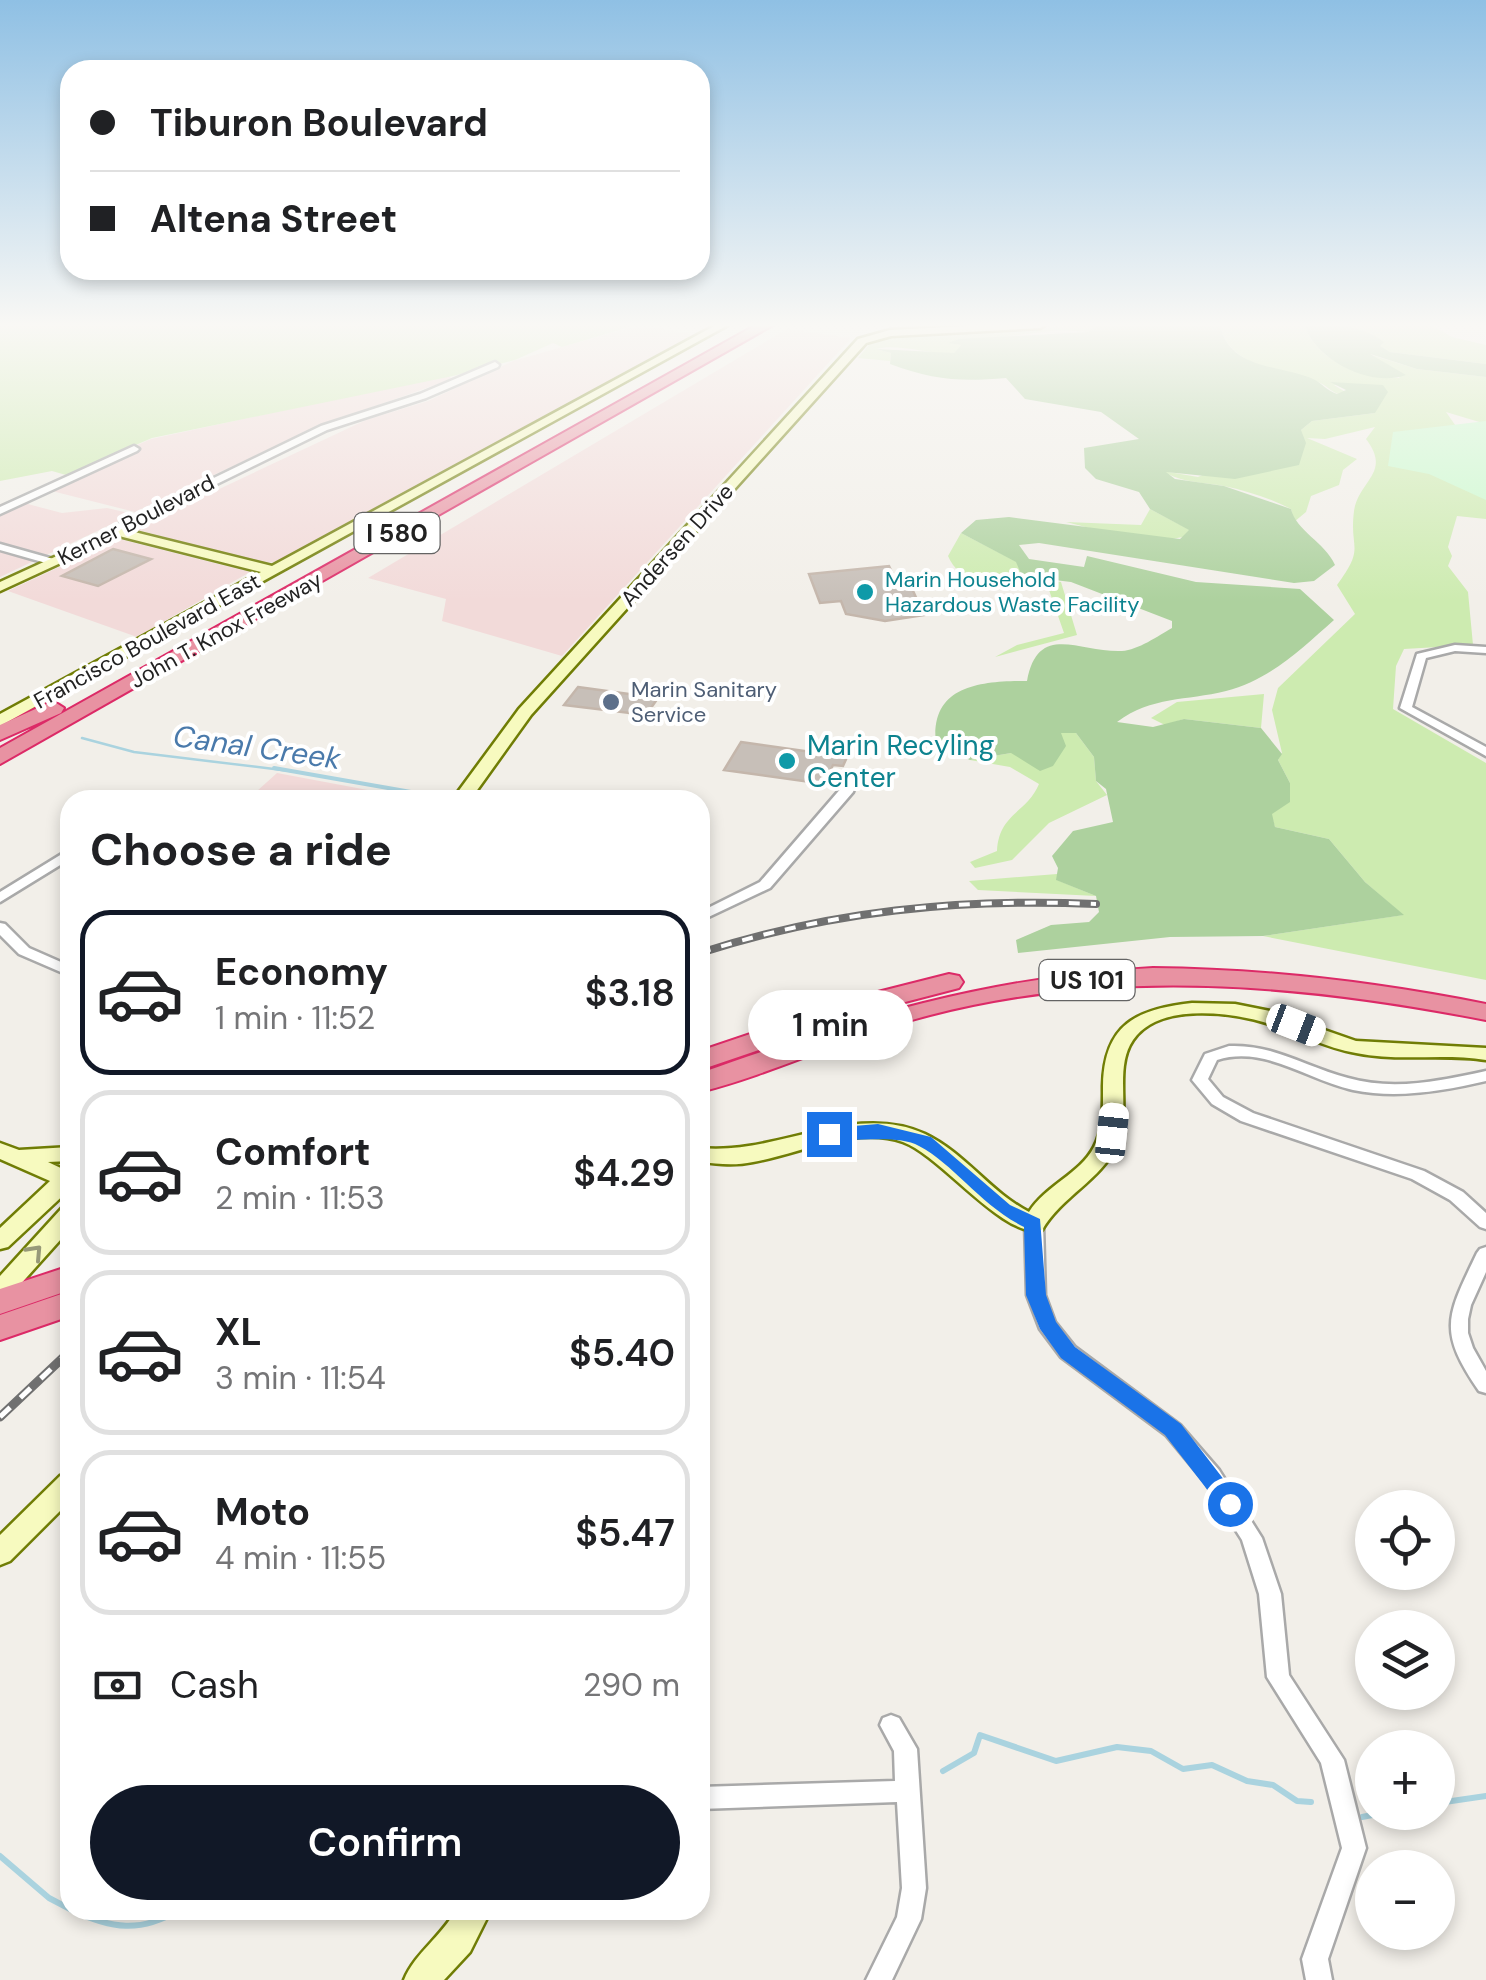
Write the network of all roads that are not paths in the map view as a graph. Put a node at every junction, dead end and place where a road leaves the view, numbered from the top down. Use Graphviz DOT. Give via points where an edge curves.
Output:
graph roads {
  1 [pos="357,417"];
  2 [pos="555,417"];
  3 [pos="580,417"];
  4 [pos="602,417"];
  5 [pos="793,417"];
  6 [pos="134,449"];
  7 [pos="0,510"];
  8 [pos="118,532"];
  9 [pos="0,547"];
  10 [pos="53,562"];
  11 [pos="274,568"];
  12 [pos="0,587"];
  13 [pos="1486,650"];
  14 [pos="0,721"];
  15 [pos="0,737"];
  16 [pos="1486,752"];
  17 [pos="0,758"];
  18 [pos="848,789"];
  19 [pos="468,790"];
  20 [pos="60,859"];
  21 [pos="0,898"];
  22 [pos="710,911"];
  23 [pos="0,927"];
  24 [pos="60,967"];
  25 [pos="1486,995"];
  26 [pos="1486,1012"];
  27 [pos="1486,1054"];
  28 [pos="710,1057"];
  29 [pos="1486,1076"];
  30 [pos="710,1080"];
  31 [pos="5,1153"];
  32 [pos="60,1154"];
  33 [pos="710,1157"];
  34 [pos="60,1175"];
  35 [pos="60,1187"];
  36 [pos="1486,1223"];
  37 [pos="1034,1224"];
  38 [pos="60,1225"];
  39 [pos="0,1241"];
  40 [pos="1486,1253"];
  41 [pos="60,1281"];
  42 [pos="0,1290"];
  43 [pos="0,1302"];
  44 [pos="60,1307"];
  45 [pos="0,1328"];
  46 [pos="1484,1386"];
  47 [pos="60,1494"];
  48 [pos="0,1554"];
  49 [pos="891,1725"];
  50 [pos="906,1791"];
  51 [pos="710,1798"];
  52 [pos="469,1920"];
  53 [pos="421,1980"];
  54 [pos="879,1980"];
  55 [pos="1319,1980"];
  1 -- 8 [label="street, Kerner Boulevard" via="317,430"];
  2 -- 11 [label="street, Francisco Boulevard East"];
  3 -- 15 [label="highway, John T. Knox Freeway / I 580"];
  4 -- 17 [label="highway, John T. Knox Freeway / I 580"];
  5 -- 19 [label="street, Andersen Drive" via="525,712"];
  6 -- 7 [label="street"];
  8 -- 10 [label="street, Kerner Boulevard"];
  8 -- 11 [label="street"];
  9 -- 10 [label="street"];
  10 -- 12 [label="street, Kerner Boulevard"];
  11 -- 14 [label="street, Francisco Boulevard East"];
  13 -- 16 [label="street" via="1421,656 1406,708"];
  18 -- 22 [label="street" via="765,885"];
  20 -- 21 [label="street"];
  23 -- 24 [label="street" via="24,951"];
  25 -- 28 [label="highway, US 101" via="1278,962 1082,962 898,995"];
  26 -- 30 [label="highway, US 101" via="1280,979 1086,980 928,1006"];
  27 -- 37 [label="street" via="1354,1046 1268,1016 1228,1011 1148,1019 1118,1049 1112,1133 1101,1156 1042,1203"];
  29 -- 36 [label="street" via="1424,1087 1356,1086 1246,1050 1211,1057 1200,1080 1210,1098 1237,1115 1408,1168"];
  31 -- 32 [label="street"];
  31 -- 34 [label="street"];
  33 -- 37 [label="street" via="731,1160 842,1132 897,1132 935,1148 990,1199"];
  35 -- 39 [label="street"];
  37 -- 55 [label="street" via="1036,1295 1047,1324 1068,1352 1173,1430 1252,1538 1270,1594 1278,1678 1332,1760 1354,1848 1315,1959"];
  42 -- 38 [label="street, one-way"];
  40 -- 46 [label="street" via="1457,1314 1462,1344"];
  41 -- 43 [label="highway"];
  44 -- 45 [label="highway"];
  47 -- 48 [label="street"];
  49 -- 50 [label="street" via="906,1749"];
  50 -- 51 [label="street"];
  50 -- 54 [label="street" via="914,1888 909,1919"];
  52 -- 53 [label="street"];
}
